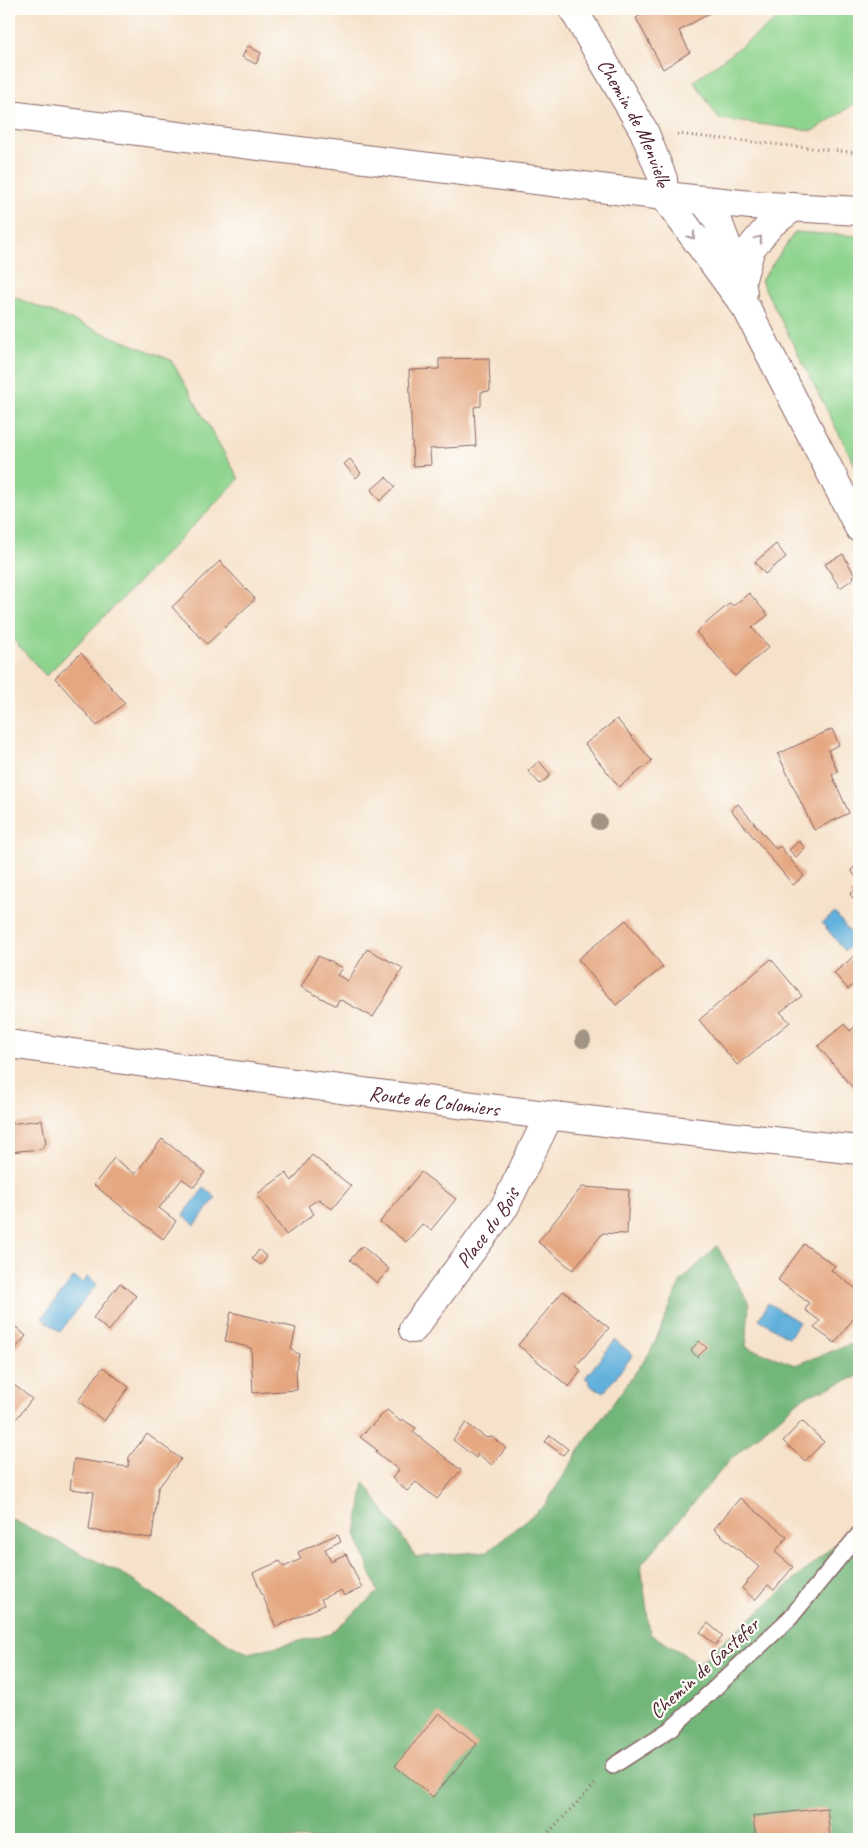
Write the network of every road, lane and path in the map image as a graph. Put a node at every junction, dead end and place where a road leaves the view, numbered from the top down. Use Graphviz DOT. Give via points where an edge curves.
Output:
graph roads {
  1 [pos="573,9"];
  2 [pos="9,115"];
  3 [pos="644,131"];
  4 [pos="859,154"];
  5 [pos="664,196"];
  6 [pos="703,200"];
  7 [pos="794,207"];
  8 [pos="859,211"];
  9 [pos="741,282"];
  10 [pos="747,309"];
  11 [pos="859,528"];
  12 [pos="9,1044"];
  13 [pos="548,1116"];
  14 [pos="859,1150"];
  15 [pos="413,1329"];
  16 [pos="859,1534"];
  17 [pos="613,1766"];
  18 [pos="542,1839"];
  1 -- 3 [label="street, Chemin de Menvielle"];
  2 -- 5 [label="street"];
  3 -- 4 [label="path"];
  3 -- 5 [label="street, Chemin de Menvielle" via="663,179"];
  5 -- 6 [label="street"];
  5 -- 10 [label="street, Chemin de Menvielle, one-way"];
  6 -- 7 [label="street"];
  6 -- 9 [label="street, Chemin de Menvielle" via="717,219"];
  7 -- 8 [label="street"];
  9 -- 7 [label="street, Chemin de Menvielle, one-way" via="751,248 771,224"];
  9 -- 10 [label="street, Chemin de Menvielle"];
  10 -- 11 [label="street, Chemin de Menvielle"];
  12 -- 13 [label="street, Route de Colomiers"];
  13 -- 14 [label="street, Route de Colomiers"];
  13 -- 15 [label="street, Place du Bois" via="506,1206"];
  16 -- 17 [label="lane, Chemin de Gastefer" via="790,1618 672,1728"];
  17 -- 18 [label="path"];
}
